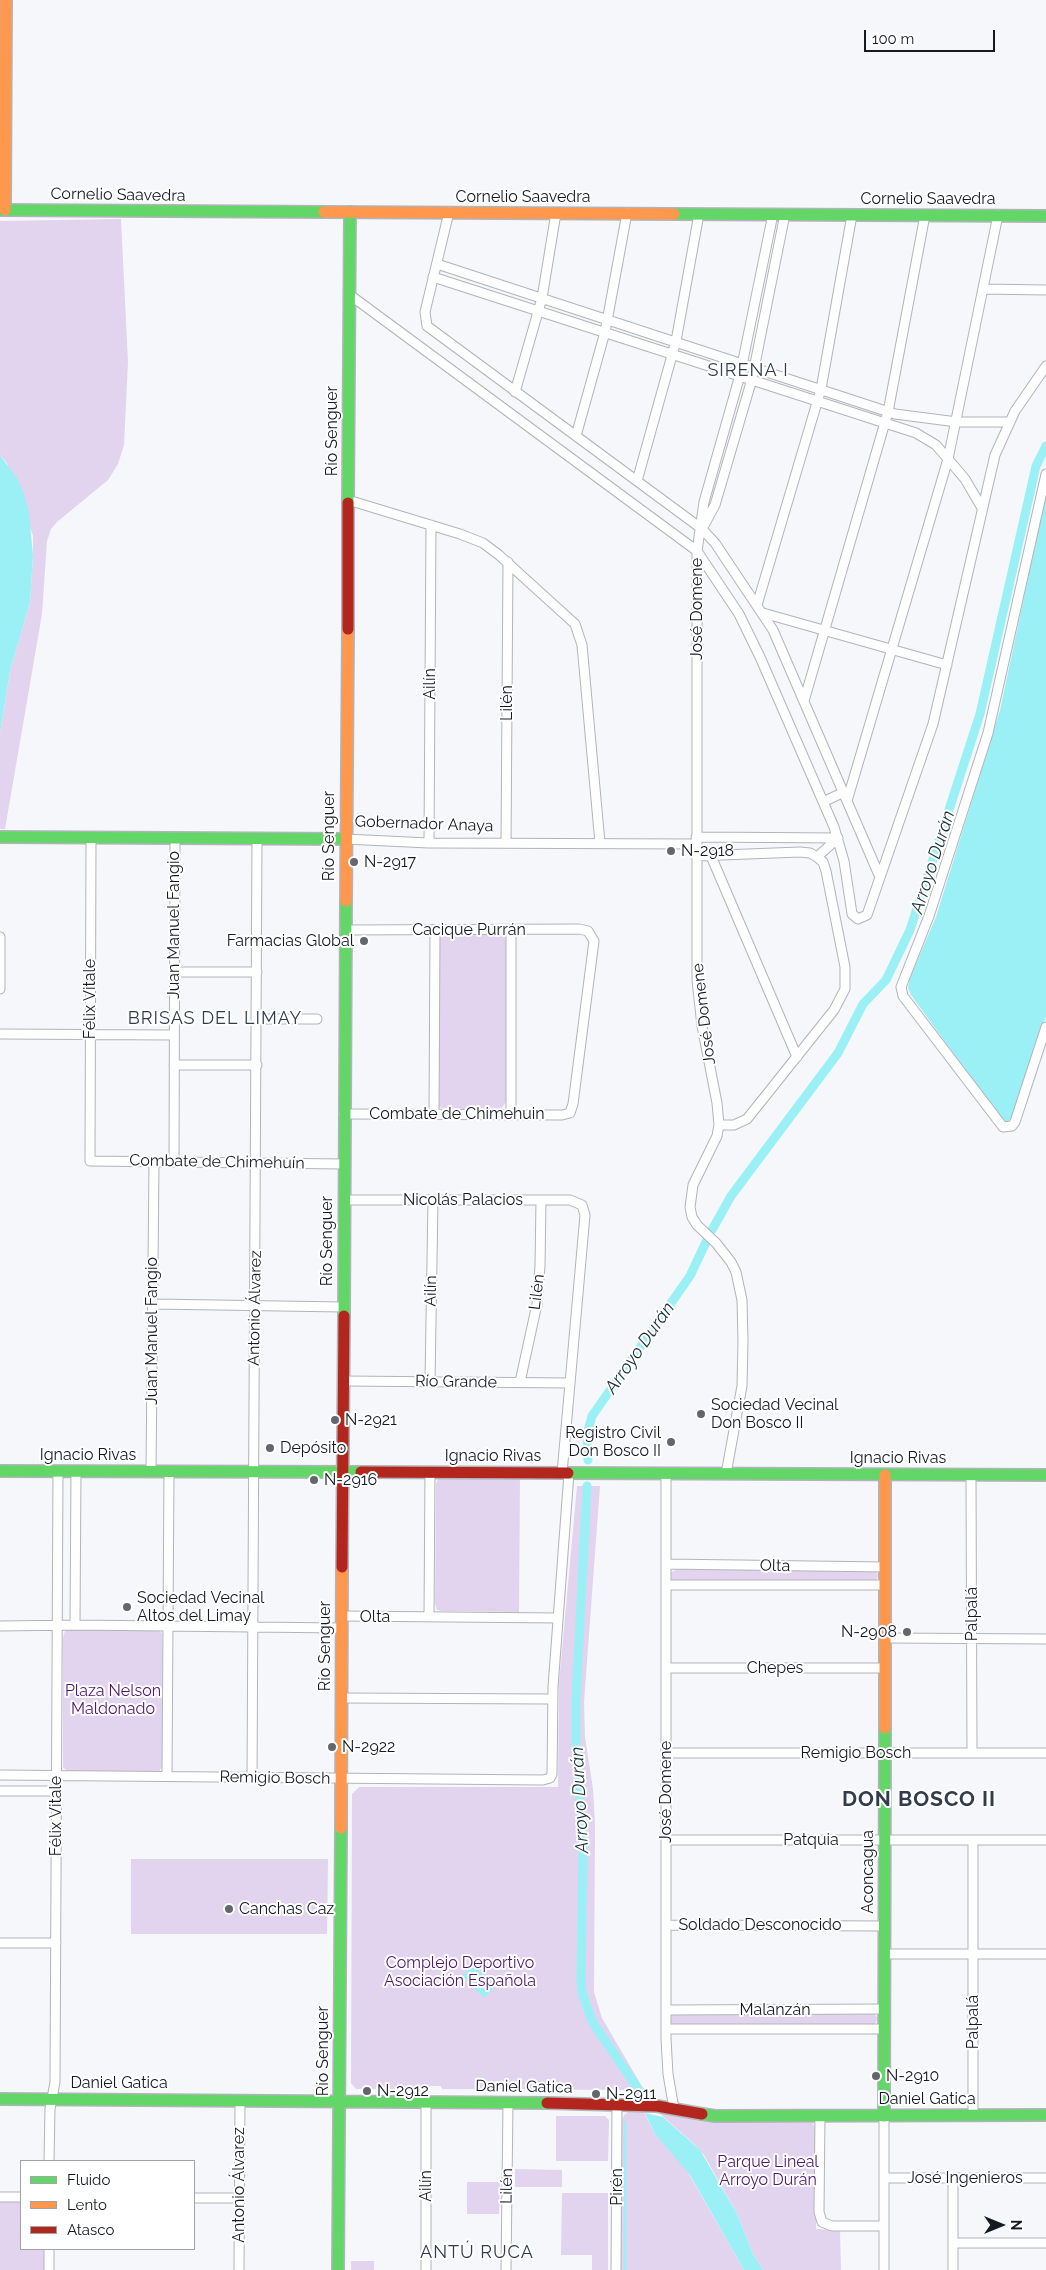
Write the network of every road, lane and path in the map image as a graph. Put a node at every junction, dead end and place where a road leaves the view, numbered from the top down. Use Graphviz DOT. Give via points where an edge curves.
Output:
graph roads {
  1 [pos="6,0"];
  2 [pos="2,210"];
  3 [pos="350,212"];
  4 [pos="449,212"];
  5 [pos="556,213"];
  6 [pos="626,213"];
  7 [pos="699,214"];
  8 [pos="772,214"];
  9 [pos="785,214"];
  10 [pos="852,215"];
  11 [pos="925,215"];
  12 [pos="998,215"];
  13 [pos="1046,216"];
  14 [pos="437,264"];
  15 [pos="434,277"];
  16 [pos="983,289"];
  17 [pos="1046,290"];
  18 [pos="350,295"];
  19 [pos="542,298"];
  20 [pos="539,311"];
  21 [pos="608,319"];
  22 [pos="605,332"];
  23 [pos="676,341"];
  24 [pos="673,354"];
  25 [pos="742,363"];
  26 [pos="1046,366"];
  27 [pos="755,367"];
  28 [pos="740,375"];
  29 [pos="752,379"];
  30 [pos="821,389"];
  31 [pos="515,392"];
  32 [pos="818,401"];
  33 [pos="888,412"];
  34 [pos="885,422"];
  35 [pos="957,422"];
  36 [pos="1009,422"];
  37 [pos="576,436"];
  38 [pos="948,459"];
  39 [pos="1046,474"];
  40 [pos="637,481"];
  41 [pos="348,500"];
  42 [pos="982,508"];
  43 [pos="431,525"];
  44 [pos="702,529"];
  45 [pos="697,551"];
  46 [pos="508,562"];
  47 [pos="758,604"];
  48 [pos="763,613"];
  49 [pos="825,630"];
  50 [pos="892,649"];
  51 [pos="948,665"];
  52 [pos="804,702"];
  53 [pos="845,797"];
  54 [pos="823,802"];
  55 [pos="0,837"];
  56 [pos="91,837"];
  57 [pos="175,838"];
  58 [pos="258,838"];
  59 [pos="838,838"];
  60 [pos="345,839"];
  61 [pos="696,840"];
  62 [pos="429,843"];
  63 [pos="506,843"];
  64 [pos="600,843"];
  65 [pos="696,856"];
  66 [pos="711,856"];
  67 [pos="817,857"];
  68 [pos="879,875"];
  69 [pos="345,930"];
  70 [pos="435,930"];
  71 [pos="511,930"];
  72 [pos="0,937"];
  73 [pos="174,972"];
  74 [pos="257,972"];
  75 [pos="0,989"];
  76 [pos="257,1019"];
  77 [pos="317,1020"];
  78 [pos="1046,1027"];
  79 [pos="0,1034"];
  80 [pos="90,1034"];
  81 [pos="174,1034"];
  82 [pos="796,1057"];
  83 [pos="174,1065"];
  84 [pos="257,1065"];
  85 [pos="570,1113"];
  86 [pos="344,1114"];
  87 [pos="434,1114"];
  88 [pos="511,1115"];
  89 [pos="719,1126"];
  90 [pos="90,1161"];
  91 [pos="154,1162"];
  92 [pos="174,1162"];
  93 [pos="257,1163"];
  94 [pos="344,1164"];
  95 [pos="344,1200"];
  96 [pos="433,1200"];
  97 [pos="541,1200"];
  98 [pos="152,1304"];
  99 [pos="255,1306"];
  100 [pos="343,1307"];
  101 [pos="343,1381"];
  102 [pos="430,1381"];
  103 [pos="520,1382"];
  104 [pos="570,1383"];
  105 [pos="0,1471"];
  106 [pos="58,1471"];
  107 [pos="76,1471"];
  108 [pos="151,1471"];
  109 [pos="169,1471"];
  110 [pos="253,1471"];
  111 [pos="342,1472"];
  112 [pos="430,1472"];
  113 [pos="566,1473"];
  114 [pos="666,1474"];
  115 [pos="726,1474"];
  116 [pos="885,1474"];
  117 [pos="971,1475"];
  118 [pos="1046,1475"];
  119 [pos="666,1564"];
  120 [pos="885,1567"];
  121 [pos="666,1585"];
  122 [pos="885,1585"];
  123 [pos="429,1617"];
  124 [pos="558,1618"];
  125 [pos="342,1622"];
  126 [pos="74,1624"];
  127 [pos="0,1626"];
  128 [pos="57,1626"];
  129 [pos="168,1626"];
  130 [pos="252,1627"];
  131 [pos="885,1638"];
  132 [pos="972,1639"];
  133 [pos="1046,1639"];
  134 [pos="666,1668"];
  135 [pos="885,1668"];
  136 [pos="341,1698"];
  137 [pos="552,1699"];
  138 [pos="885,1753"];
  139 [pos="972,1753"];
  140 [pos="1046,1753"];
  141 [pos="666,1754"];
  142 [pos="0,1775"];
  143 [pos="56,1775"];
  144 [pos="167,1776"];
  145 [pos="252,1777"];
  146 [pos="341,1778"];
  147 [pos="0,1791"];
  148 [pos="56,1791"];
  149 [pos="666,1840"];
  150 [pos="885,1840"];
  151 [pos="973,1840"];
  152 [pos="1046,1840"];
  153 [pos="666,1925"];
  154 [pos="884,1926"];
  155 [pos="0,1943"];
  156 [pos="56,1943"];
  157 [pos="884,1954"];
  158 [pos="973,1954"];
  159 [pos="1046,1954"];
  160 [pos="884,2009"];
  161 [pos="666,2010"];
  162 [pos="666,2029"];
  163 [pos="884,2029"];
  164 [pos="0,2099"];
  165 [pos="52,2099"];
  166 [pos="240,2101"];
  167 [pos="339,2101"];
  168 [pos="426,2102"];
  169 [pos="508,2103"];
  170 [pos="617,2104"];
  171 [pos="674,2110"];
  172 [pos="973,2115"];
  173 [pos="1046,2115"];
  174 [pos="820,2116"];
  175 [pos="884,2116"];
  176 [pos="49,2160"];
  177 [pos="884,2178"];
  178 [pos="953,2178"];
  179 [pos="1046,2178"];
  180 [pos="0,2197"];
  181 [pos="20,2197"];
  182 [pos="195,2198"];
  183 [pos="239,2198"];
  184 [pos="884,2226"];
  185 [pos="953,2243"];
  186 [pos="1046,2243"];
  187 [pos="49,2250"];
  188 [pos="49,2270"];
  189 [pos="239,2270"];
  190 [pos="338,2270"];
  191 [pos="426,2270"];
  192 [pos="506,2270"];
  193 [pos="616,2270"];
  194 [pos="884,2270"];
  195 [pos="953,2270"];
  1 -- 2 [label="main road"];
  2 -- 3 [label="main road, Cornelio Saavedra"];
  3 -- 4 [label="main road, Cornelio Saavedra"];
  3 -- 18 [label="main road, Río Senguer"];
  4 -- 5 [label="main road, Cornelio Saavedra"];
  4 -- 14 [label="street"];
  5 -- 6 [label="main road, Cornelio Saavedra"];
  5 -- 19 [label="street"];
  6 -- 7 [label="main road, Cornelio Saavedra"];
  6 -- 21 [label="street"];
  7 -- 8 [label="main road, Cornelio Saavedra"];
  7 -- 23 [label="street"];
  8 -- 9 [label="main road, Cornelio Saavedra"];
  8 -- 25 [label="street, José Domene"];
  9 -- 10 [label="main road, Cornelio Saavedra"];
  9 -- 27 [label="street, José Domene"];
  10 -- 11 [label="main road, Cornelio Saavedra"];
  10 -- 30 [label="street"];
  11 -- 12 [label="main road, Cornelio Saavedra"];
  11 -- 33 [label="street"];
  12 -- 13 [label="main road, Cornelio Saavedra"];
  12 -- 16 [label="street"];
  14 -- 15 [label="street"];
  14 -- 19 [label="street"];
  15 -- 20 [label="street"];
  15 -- 31 [label="street" via="425,312 427,326"];
  16 -- 17 [label="street"];
  16 -- 35 [label="street"];
  18 -- 41 [label="main road, Río Senguer"];
  18 -- 45 [label="street"];
  19 -- 20 [label="street"];
  19 -- 21 [label="street"];
  20 -- 22 [label="street"];
  20 -- 31 [label="street"];
  21 -- 22 [label="street"];
  21 -- 23 [label="street"];
  22 -- 24 [label="street"];
  22 -- 37 [label="street"];
  23 -- 24 [label="street"];
  23 -- 25 [label="street"];
  24 -- 28 [label="street"];
  24 -- 40 [label="street"];
  25 -- 27 [label="street"];
  25 -- 28 [label="street, José Domene"];
  26 -- 36 [label="street"];
  27 -- 29 [label="street, José Domene"];
  27 -- 30 [label="street"];
  28 -- 29 [label="street"];
  28 -- 44 [label="street, José Domene" via="704,502"];
  29 -- 32 [label="street"];
  29 -- 44 [label="street, José Domene" via="715,505"];
  30 -- 32 [label="street"];
  30 -- 33 [label="street"];
  31 -- 37 [label="street"];
  32 -- 34 [label="street"];
  32 -- 47 [label="street"];
  33 -- 34 [label="street"];
  33 -- 35 [label="street"];
  34 -- 38 [label="street" via="924,436"];
  34 -- 49 [label="street"];
  35 -- 36 [label="street"];
  35 -- 38 [label="street"];
  36 -- 42 [label="street" via="995,455"];
  37 -- 40 [label="street"];
  38 -- 42 [label="street" via="965,479"];
  38 -- 50 [label="street"];
  39 -- 78 [label="street" via="988,732 929,916 901,991 1003,1127 1010,1127 1014,1122"];
  40 -- 44 [label="street"];
  41 -- 43 [label="street"];
  41 -- 60 [label="main road, Río Senguer"];
  42 -- 51 [label="street"];
  43 -- 46 [label="street" via="483,543"];
  43 -- 62 [label="street, Ailín"];
  44 -- 45 [label="street, José Domene"];
  44 -- 47 [label="street" via="722,551"];
  45 -- 54 [label="street" via="754,642"];
  45 -- 61 [label="street, José Domene"];
  46 -- 63 [label="street, Lilén"];
  46 -- 64 [label="street" via="578,630"];
  47 -- 48 [label="street"];
  48 -- 49 [label="street"];
  48 -- 52 [label="street"];
  49 -- 50 [label="street"];
  49 -- 52 [label="street"];
  50 -- 51 [label="street"];
  50 -- 53 [label="street"];
  51 -- 68 [label="street" via="928,740"];
  52 -- 53 [label="street"];
  53 -- 54 [label="street"];
  53 -- 68 [label="street"];
  54 -- 59 [label="street"];
  55 -- 56 [label="main road, Gobernador Anaya"];
  56 -- 57 [label="main road, Gobernador Anaya"];
  56 -- 80 [label="street, Félix Vitale"];
  57 -- 58 [label="main road, Gobernador Anaya"];
  57 -- 73 [label="street, Juan Manuel Fangio"];
  58 -- 60 [label="main road, Gobernador Anaya"];
  58 -- 74 [label="street, Antonio Álvarez"];
  59 -- 61 [label="street, Gobernador Anaya"];
  59 -- 67 [label="street"];
  59 -- 68 [label="street" via="855,918 867,915"];
  60 -- 62 [label="street, Gobernador Anaya"];
  60 -- 69 [label="main road, Río Senguer"];
  61 -- 64 [label="street, Gobernador Anaya"];
  61 -- 65 [label="street, José Domene"];
  62 -- 63 [label="street, Gobernador Anaya"];
  63 -- 64 [label="street, Gobernador Anaya"];
  65 -- 66 [label="street"];
  65 -- 89 [label="street, José Domene" via="698,994"];
  66 -- 67 [label="street" via="800,852"];
  66 -- 82 [label="street"];
  67 -- 82 [label="street" via="826,871 846,978 841,999"];
  69 -- 70 [label="street, Cacique Purrán"];
  69 -- 86 [label="main road, Río Senguer"];
  70 -- 71 [label="street, Cacique Purrán"];
  70 -- 87 [label="street"];
  71 -- 85 [label="street, Cacique Purrán" via="579,930 591,934 594,944"];
  71 -- 88 [label="street"];
  72 -- 75 [label="street"];
  73 -- 74 [label="street"];
  73 -- 81 [label="street, Juan Manuel Fangio"];
  74 -- 76 [label="street, Antonio Álvarez"];
  76 -- 77 [label="street"];
  76 -- 84 [label="street, Antonio Álvarez"];
  79 -- 80 [label="street"];
  80 -- 81 [label="street"];
  80 -- 90 [label="street, Félix Vitale"];
  81 -- 83 [label="street, Juan Manuel Fangio"];
  82 -- 89 [label="street" via="747,1119 734,1125"];
  83 -- 84 [label="street"];
  83 -- 92 [label="street, Juan Manuel Fangio"];
  84 -- 93 [label="street, Antonio Álvarez"];
  85 -- 88 [label="street, Combate de Chimehuin"];
  86 -- 87 [label="street, Combate de Chimehuin"];
  86 -- 94 [label="main road, Río Senguer"];
  87 -- 88 [label="street, Combate de Chimehuin"];
  89 -- 115 [label="street, José Domene" via="693,1185 690,1207 697,1226 731,1262 742,1300 742,1386"];
  90 -- 91 [label="street, Combate de Chimehuín"];
  91 -- 92 [label="street, Combate de Chimehuín"];
  91 -- 98 [label="street, Juan Manuel Fangio"];
  92 -- 93 [label="street, Combate de Chimehuín"];
  93 -- 94 [label="street, Combate de Chimehuín"];
  93 -- 99 [label="street, Antonio Álvarez"];
  94 -- 95 [label="main road, Río Senguer"];
  95 -- 96 [label="street, Nicolás Palacios"];
  95 -- 100 [label="main road, Río Senguer"];
  96 -- 97 [label="street, Nicolás Palacios"];
  96 -- 102 [label="street, Ailín"];
  97 -- 103 [label="street, Lilén" via="537,1304"];
  97 -- 104 [label="street, Nicolás Palacios" via="574,1201 582,1205 585,1215"];
  98 -- 99 [label="street"];
  98 -- 108 [label="street, Juan Manuel Fangio"];
  99 -- 100 [label="street"];
  99 -- 110 [label="street, Antonio Álvarez"];
  100 -- 101 [label="main road, Río Senguer"];
  101 -- 102 [label="street, Río Grande"];
  101 -- 111 [label="main road, Río Senguer"];
  102 -- 103 [label="street, Río Grande"];
  103 -- 104 [label="street, Río Grande"];
  104 -- 113 [label="street"];
  105 -- 106 [label="main road, Ignacio Rivas"];
  106 -- 107 [label="main road, Ignacio Rivas"];
  106 -- 128 [label="street, Félix Vitale"];
  107 -- 108 [label="main road, Ignacio Rivas"];
  107 -- 126 [label="street"];
  108 -- 109 [label="main road, Ignacio Rivas"];
  109 -- 110 [label="main road, Ignacio Rivas"];
  109 -- 129 [label="street"];
  110 -- 111 [label="main road, Ignacio Rivas"];
  110 -- 130 [label="street, Antonio Álvarez"];
  111 -- 112 [label="main road, Ignacio Rivas"];
  111 -- 125 [label="main road, Río Senguer"];
  112 -- 113 [label="main road, Ignacio Rivas"];
  112 -- 123 [label="street"];
  113 -- 114 [label="main road, Ignacio Rivas"];
  113 -- 124 [label="street"];
  114 -- 115 [label="main road, Ignacio Rivas"];
  114 -- 119 [label="street, José Domene"];
  115 -- 116 [label="main road, Ignacio Rivas"];
  116 -- 117 [label="main road, Ignacio Rivas"];
  116 -- 120 [label="main road, Aconcagua"];
  117 -- 118 [label="main road, Ignacio Rivas"];
  117 -- 132 [label="street, Palpalá"];
  119 -- 120 [label="street, Olta"];
  119 -- 121 [label="street, José Domene"];
  120 -- 122 [label="main road, Aconcagua"];
  121 -- 122 [label="street, Olta"];
  121 -- 134 [label="street, José Domene"];
  122 -- 131 [label="main road, Aconcagua"];
  123 -- 124 [label="street, Olta"];
  123 -- 125 [label="street, Olta"];
  124 -- 137 [label="street"];
  125 -- 130 [label="street, Olta"];
  125 -- 136 [label="main road, Río Senguer"];
  126 -- 128 [label="street, Olta"];
  126 -- 129 [label="street, Olta"];
  127 -- 128 [label="street, Olta"];
  128 -- 143 [label="street, Félix Vitale"];
  129 -- 130 [label="street, Olta"];
  129 -- 144 [label="street"];
  130 -- 145 [label="street, Antonio Álvarez"];
  131 -- 132 [label="street"];
  131 -- 135 [label="main road, Aconcagua"];
  132 -- 133 [label="street"];
  132 -- 139 [label="street, Palpalá"];
  134 -- 135 [label="street, Chepes"];
  134 -- 141 [label="street, José Domene"];
  135 -- 138 [label="main road, Aconcagua"];
  136 -- 137 [label="street"];
  136 -- 146 [label="main road, Río Senguer"];
  137 -- 146 [label="street, Remigio Bosch" via="550,1778"];
  138 -- 139 [label="street, Remigio Bosch"];
  138 -- 141 [label="street, Remigio Bosch"];
  138 -- 150 [label="main road, Aconcagua"];
  139 -- 140 [label="street, Remigio Bosch"];
  141 -- 149 [label="street, José Domene"];
  142 -- 143 [label="street, Remigio Bosch"];
  143 -- 144 [label="street, Remigio Bosch"];
  143 -- 148 [label="street, Félix Vitale"];
  144 -- 145 [label="street, Remigio Bosch"];
  145 -- 146 [label="street, Remigio Bosch"];
  146 -- 167 [label="main road, Río Senguer"];
  147 -- 148 [label="street"];
  148 -- 156 [label="street, Félix Vitale"];
  149 -- 150 [label="street, Patquia"];
  149 -- 153 [label="street, José Domene"];
  150 -- 151 [label="street, Patquia"];
  150 -- 154 [label="main road, Aconcagua"];
  151 -- 152 [label="street, Patquia"];
  151 -- 158 [label="street, Palpalá"];
  153 -- 154 [label="street, Soldado Desconocido"];
  153 -- 161 [label="street, José Domene"];
  154 -- 157 [label="main road, Aconcagua"];
  155 -- 156 [label="street"];
  156 -- 165 [label="street, Félix Vitale" via="55,2082"];
  157 -- 158 [label="street"];
  157 -- 160 [label="main road, Aconcagua"];
  158 -- 159 [label="street"];
  158 -- 172 [label="street, Palpalá"];
  160 -- 161 [label="street, Malanzán"];
  160 -- 163 [label="main road, Aconcagua"];
  161 -- 162 [label="street, José Domene"];
  162 -- 163 [label="street, Malanzán"];
  162 -- 171 [label="street, José Domene"];
  163 -- 175 [label="main road, Aconcagua"];
  164 -- 165 [label="main road, Daniel Gatica"];
  165 -- 166 [label="main road, Daniel Gatica"];
  165 -- 176 [label="street, Félix Vitale"];
  166 -- 167 [label="main road, Daniel Gatica"];
  166 -- 183 [label="street, Antonio Álvarez"];
  167 -- 168 [label="main road, Daniel Gatica"];
  167 -- 190 [label="main road, Río Senguer"];
  168 -- 169 [label="main road, Daniel Gatica"];
  168 -- 191 [label="street, Ailín"];
  169 -- 170 [label="main road, Daniel Gatica"];
  169 -- 192 [label="street, Lilén"];
  170 -- 171 [label="main road, Daniel Gatica"];
  170 -- 193 [label="street, Pirén"];
  171 -- 174 [label="main road, Daniel Gatica" via="715,2116"];
  172 -- 173 [label="main road, Daniel Gatica"];
  172 -- 175 [label="main road, Daniel Gatica"];
  174 -- 175 [label="main road, Daniel Gatica"];
  174 -- 184 [label="street" via="819,2212 822,2222 828,2225"];
  175 -- 177 [label="street, Aconcagua"];
  177 -- 178 [label="street, José Ingenieros"];
  177 -- 184 [label="street, Aconcagua"];
  178 -- 179 [label="street, José Ingenieros"];
  178 -- 185 [label="street"];
  180 -- 181 [label="street"];
  182 -- 183 [label="street"];
  183 -- 189 [label="street, Antonio Álvarez"];
  184 -- 194 [label="street, Aconcagua"];
  185 -- 186 [label="street"];
  185 -- 195 [label="street"];
  187 -- 188 [label="street"];
}
